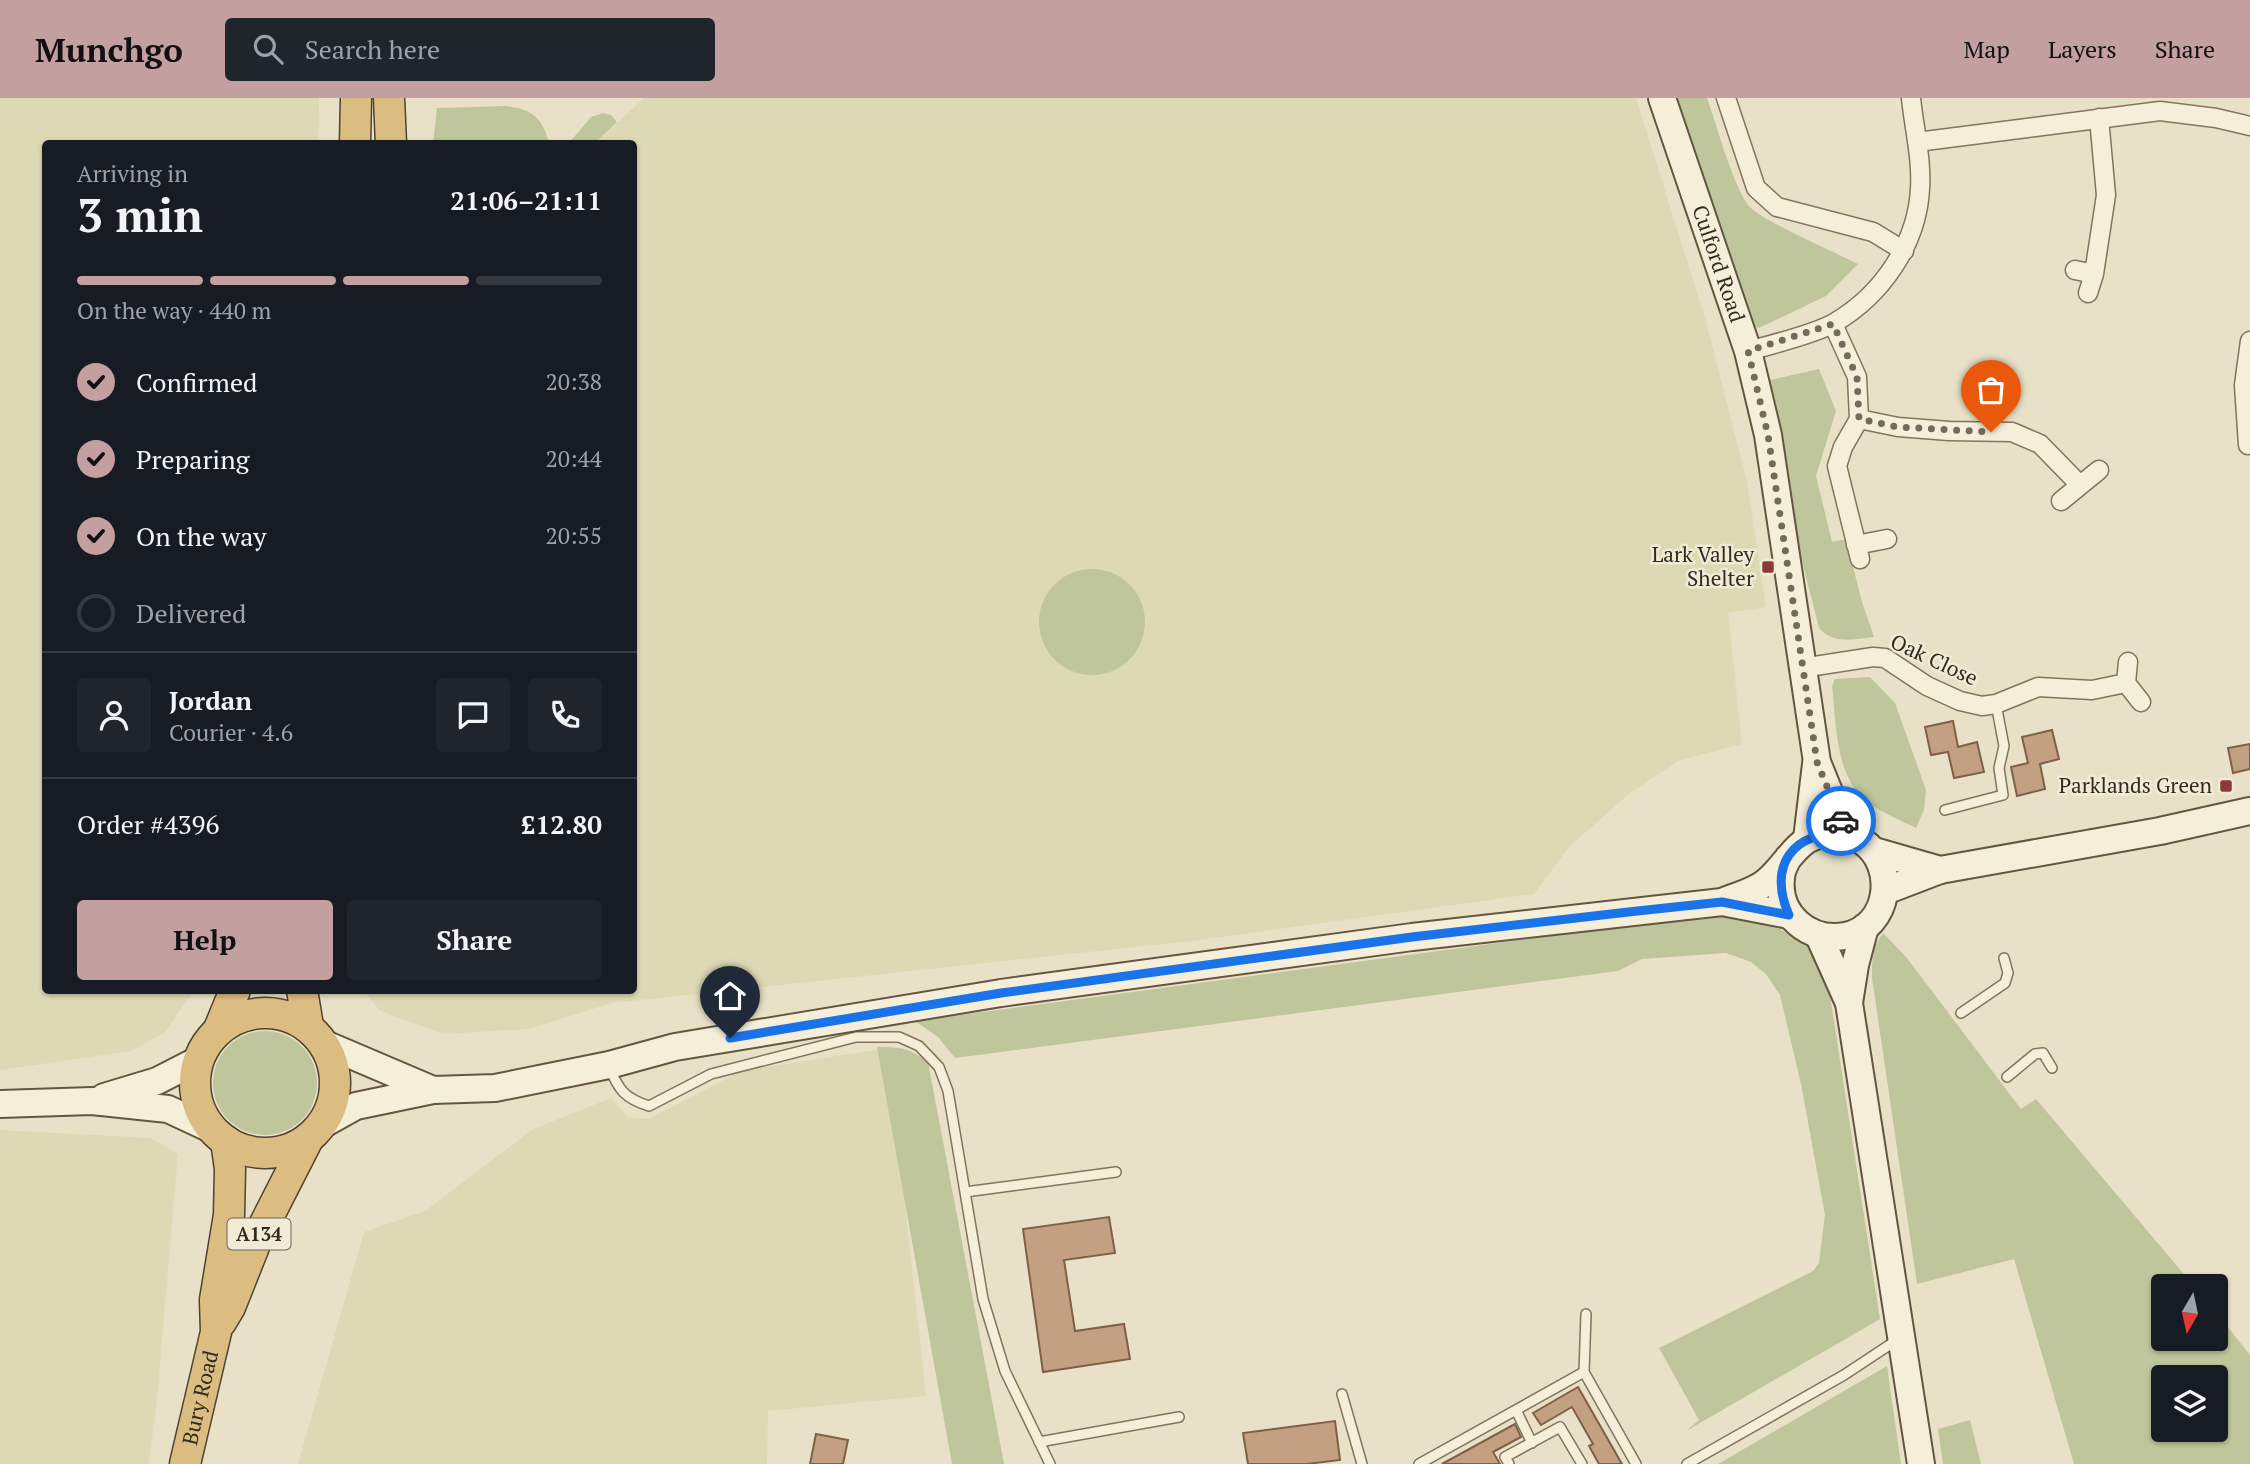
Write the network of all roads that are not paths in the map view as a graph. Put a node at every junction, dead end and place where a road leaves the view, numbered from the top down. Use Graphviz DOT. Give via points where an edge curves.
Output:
graph roads {
  1 [pos="355,98"];
  2 [pos="1662,98"];
  3 [pos="1726,98"];
  4 [pos="1911,98"];
  5 [pos="389,99"];
  6 [pos="2099,118"];
  7 [pos="2250,126"];
  8 [pos="355,140"];
  9 [pos="391,140"];
  10 [pos="1917,142"];
  11 [pos="1904,251"];
  12 [pos="2075,270"];
  13 [pos="2094,275"];
  14 [pos="2088,293"];
  15 [pos="1833,324"];
  16 [pos="2250,341"];
  17 [pos="1748,351"];
  18 [pos="1859,419"];
  19 [pos="2248,435"];
  20 [pos="2099,470"];
  21 [pos="2080,485"];
  22 [pos="2061,501"];
  23 [pos="1887,539"];
  24 [pos="2128,662"];
  25 [pos="1802,668"];
  26 [pos="2126,683"];
  27 [pos="2141,702"];
  28 [pos="1996,704"];
  29 [pos="1817,762"];
  30 [pos="1944,810"];
  31 [pos="2250,811"];
  32 [pos="1846,834"];
  33 [pos="1807,839"];
  34 [pos="1874,851"];
  35 [pos="1787,858"];
  36 [pos="1940,870"];
  37 [pos="1885,891"];
  38 [pos="1722,902"];
  39 [pos="1789,915"];
  40 [pos="1865,927"];
  41 [pos="1819,936"];
  42 [pos="2004,958"];
  43 [pos="232,994"];
  44 [pos="303,994"];
  45 [pos="1849,1003"];
  46 [pos="1961,1013"];
  47 [pos="219,1029"];
  48 [pos="316,1035"];
  49 [pos="198,1060"];
  50 [pos="609,1065"];
  51 [pos="2052,1068"];
  52 [pos="2007,1077"];
  53 [pos="433,1090"];
  54 [pos="92,1101"];
  55 [pos="0,1104"];
  56 [pos="315,1132"];
  57 [pos="219,1136"];
  58 [pos="1116,1172"];
  59 [pos="965,1192"];
  60 [pos="1586,1314"];
  61 [pos="216,1332"];
  62 [pos="1902,1337"];
  63 [pos="1584,1372"];
  64 [pos="1342,1394"];
  65 [pos="1516,1410"];
  66 [pos="1180,1418"];
  67 [pos="1038,1442"];
  68 [pos="1532,1443"];
  69 [pos="185,1464"];
  70 [pos="1049,1464"];
  71 [pos="1362,1464"];
  72 [pos="1419,1464"];
  73 [pos="1509,1464"];
  74 [pos="1582,1464"];
  75 [pos="1636,1464"];
  76 [pos="1687,1464"];
  77 [pos="1921,1464"];
  1 -- 8 [label="highway"];
  2 -- 17 [label="main road, Culford Road"];
  3 -- 11 [label="street" via="1756,188 1777,207 1874,232"];
  4 -- 10 [label="street"];
  5 -- 9 [label="highway"];
  6 -- 7 [label="street" via="2160,111"];
  6 -- 10 [label="street"];
  6 -- 13 [label="street" via="2106,195"];
  10 -- 11 [label="street" via="1920,188 1913,230"];
  11 -- 15 [label="street" via="1872,295"];
  12 -- 13 [label="street"];
  13 -- 14 [label="street"];
  15 -- 17 [label="street"];
  15 -- 18 [label="street" via="1857,377"];
  16 -- 19 [label="street" via="2244,385"];
  17 -- 25 [label="main road, Culford Road" via="1768,435"];
  18 -- 21 [label="street" via="1898,427 2012,432 2040,444"];
  18 -- 23 [label="street" via="1837,466 1858,552"];
  20 -- 21 [label="street"];
  21 -- 22 [label="street"];
  24 -- 26 [label="street"];
  25 -- 28 [label="street, Oak Close" via="1885,658 1960,701"];
  25 -- 29 [label="main road, Culford Road"];
  26 -- 27 [label="street"];
  26 -- 28 [label="street, Oak Close" via="2092,690 2038,687"];
  28 -- 30 [label="lane" via="2004,746 1999,768 2003,795"];
  29 -- 32 [label="main road, Culford Road"];
  29 -- 33 [label="main road, Culford Road"];
  31 -- 36 [label="main road"];
  32 -- 33 [label="main road" via="1826,832"];
  32 -- 34 [label="main road"];
  33 -- 35 [label="main road"];
  34 -- 36 [label="main road"];
  34 -- 37 [label="main road" via="1885,877"];
  35 -- 38 [label="main road" via="1765,883"];
  35 -- 39 [label="main road" via="1781,896"];
  36 -- 37 [label="main road"];
  37 -- 40 [label="main road" via="1876,915"];
  38 -- 39 [label="main road"];
  38 -- 50 [label="main road" via="1412,937 1001,993 676,1047"];
  39 -- 41 [label="main road"];
  40 -- 41 [label="main road" via="1851,935"];
  40 -- 45 [label="main road"];
  41 -- 45 [label="main road"];
  42 -- 46 [label="lane" via="2005,983"];
  43 -- 47 [label="highway"];
  44 -- 48 [label="highway"];
  45 -- 62 [label="main road"];
  47 -- 48 [label="highway" via="239,1017 262,1012 286,1015"];
  47 -- 49 [label="highway"];
  48 -- 53 [label="main road"];
  48 -- 56 [label="highway" via="335,1071 334,1099"];
  49 -- 54 [label="main road" via="157,1081"];
  49 -- 57 [label="highway" via="194,1084 200,1109"];
  50 -- 53 [label="main road" via="495,1088"];
  50 -- 59 [label="lane" via="618,1087 632,1101 649,1106 711,1074 856,1037 899,1037 919,1046 939,1067 948,1091"];
  51 -- 52 [label="lane" via="2043,1053 2035,1054"];
  53 -- 56 [label="main road" via="356,1106"];
  54 -- 55 [label="main road"];
  54 -- 57 [label="main road" via="168,1109"];
  56 -- 57 [label="highway" via="288,1149 267,1153 246,1150"];
  56 -- 61 [label="highway, Bury Road / A134" via="257,1239"];
  57 -- 61 [label="highway, Bury Road / A134" via="230,1169 229,1215 215,1300"];
  58 -- 59 [label="lane"];
  59 -- 67 [label="lane" via="983,1299 1005,1371"];
  60 -- 63 [label="lane"];
  61 -- 69 [label="highway, Bury Road / A134"];
  62 -- 76 [label="lane"];
  62 -- 77 [label="main road"];
  63 -- 65 [label="lane"];
  63 -- 75 [label="lane"];
  64 -- 71 [label="lane"];
  65 -- 68 [label="lane"];
  65 -- 72 [label="lane"];
  66 -- 67 [label="lane"];
  67 -- 70 [label="lane"];
  68 -- 73 [label="lane" via="1505,1457"];
  68 -- 74 [label="lane" via="1560,1427"];
}
